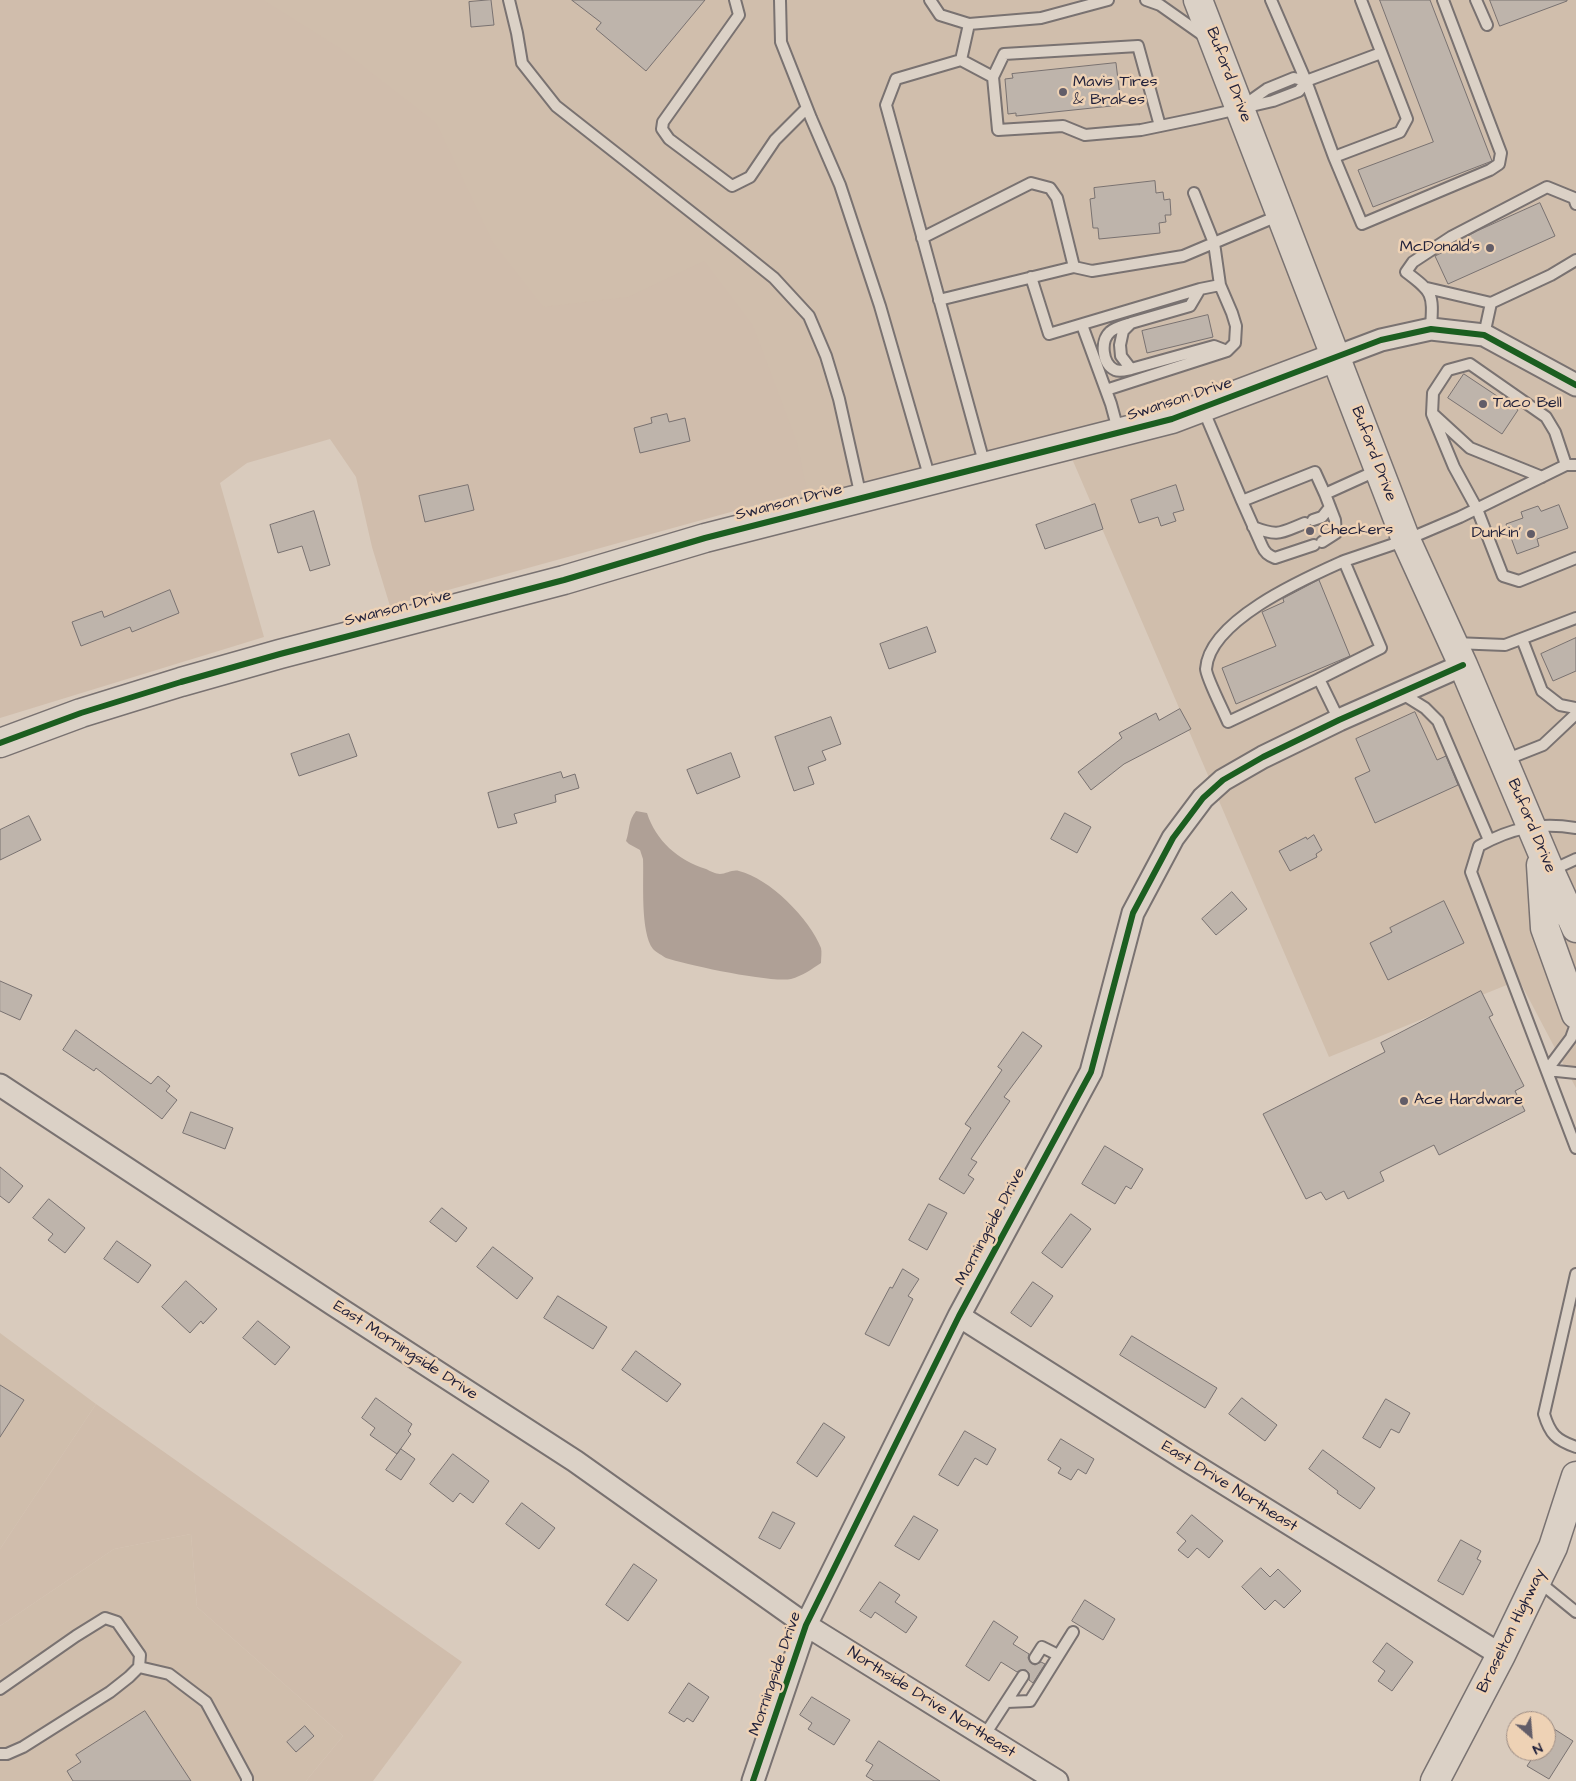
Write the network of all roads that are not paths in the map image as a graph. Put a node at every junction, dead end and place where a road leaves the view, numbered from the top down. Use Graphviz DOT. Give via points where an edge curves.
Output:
graph roads {
  1 [pos="509,0"];
  2 [pos="735,0"];
  3 [pos="780,0"];
  4 [pos="930,0"];
  5 [pos="1108,0"];
  6 [pos="1146,0"];
  7 [pos="1198,0"];
  8 [pos="1271,0"];
  9 [pos="1361,0"];
  10 [pos="1443,0"];
  11 [pos="1476,0"];
  12 [pos="969,24"];
  13 [pos="1486,25"];
  14 [pos="1216,44"];
  15 [pos="1381,53"];
  16 [pos="961,60"];
  17 [pos="993,77"];
  18 [pos="1306,81"];
  19 [pos="807,108"];
  20 [pos="1241,108"];
  21 [pos="1160,126"];
  22 [pos="1334,156"];
  23 [pos="1194,193"];
  24 [pos="1576,204"];
  25 [pos="1281,214"];
  26 [pos="922,238"];
  27 [pos="1214,244"];
  28 [pos="1576,260"];
  29 [pos="1074,267"];
  30 [pos="1031,277"];
  31 [pos="1220,285"];
  32 [pos="1427,288"];
  33 [pos="1200,289"];
  34 [pos="938,300"];
  35 [pos="1491,302"];
  36 [pos="1131,323"];
  37 [pos="1082,325"];
  38 [pos="1430,329"];
  39 [pos="1484,335"];
  40 [pos="1227,351"];
  41 [pos="1336,357"];
  42 [pos="1131,369"];
  43 [pos="1576,385"];
  44 [pos="1106,390"];
  45 [pos="1203,409"];
  46 [pos="1432,414"];
  47 [pos="1119,433"];
  48 [pos="1571,465"];
  49 [pos="986,467"];
  50 [pos="1379,469"];
  51 [pos="1542,477"];
  52 [pos="931,480"];
  53 [pos="1325,494"];
  54 [pos="861,498"];
  55 [pos="1242,501"];
  56 [pos="1330,508"];
  57 [pos="1477,509"];
  58 [pos="1253,527"];
  59 [pos="1406,540"];
  60 [pos="1576,558"];
  61 [pos="1344,561"];
  62 [pos="1576,618"];
  63 [pos="1522,639"];
  64 [pos="1458,654"];
  65 [pos="1319,678"];
  66 [pos="1400,693"];
  67 [pos="1576,708"];
  68 [pos="1576,714"];
  69 [pos="1339,720"];
  70 [pos="0,743"];
  71 [pos="1504,761"];
  72 [pos="1576,828"];
  73 [pos="1535,836"];
  74 [pos="1489,840"];
  75 [pos="1576,859"];
  76 [pos="1550,871"];
  77 [pos="1576,928"];
  78 [pos="1576,1014"];
  79 [pos="1576,1024"];
  80 [pos="1547,1070"];
  81 [pos="1576,1073"];
  82 [pos="0,1085"];
  83 [pos="1576,1148"];
  84 [pos="1576,1274"];
  85 [pos="959,1316"];
  86 [pos="1576,1447"];
  87 [pos="1576,1476"];
  88 [pos="1537,1580"];
  89 [pos="1576,1612"];
  90 [pos="806,1625"];
  91 [pos="1073,1632"];
  92 [pos="1058,1655"];
  93 [pos="1501,1655"];
  94 [pos="1035,1658"];
  95 [pos="139,1667"];
  96 [pos="1023,1676"];
  97 [pos="0,1689"];
  98 [pos="1007,1702"];
  99 [pos="984,1736"];
  100 [pos="0,1754"];
  101 [pos="247,1781"];
  102 [pos="753,1781"];
  103 [pos="1057,1781"];
  104 [pos="1435,1781"];
  1 -- 54 [label="lane" via="522,62 556,106 774,278 809,316 839,399"];
  2 -- 19 [label="lane" via="739,15 663,122 662,129 669,139 732,186 750,177 775,140"];
  3 -- 19 [label="lane" via="781,42"];
  4 -- 12 [label="lane" via="940,15"];
  5 -- 12 [label="lane" via="1042,18"];
  6 -- 14 [label="lane" via="1160,5"];
  7 -- 14 [label="main road, Buford Drive"];
  8 -- 18 [label="lane"];
  9 -- 15 [label="lane"];
  10 -- 22 [label="lane" via="1501,153 1499,164 1362,224"];
  11 -- 13 [label="lane"];
  12 -- 16 [label="lane"];
  14 -- 20 [label="main road, Buford Drive"];
  15 -- 18 [label="lane"];
  15 -- 22 [label="lane" via="1408,119 1400,132"];
  16 -- 17 [label="lane"];
  16 -- 26 [label="lane" via="896,79 886,104"];
  17 -- 21 [label="lane" via="998,130 1063,126 1085,135"];
  17 -- 21 [label="lane" via="1004,54 1138,46"];
  18 -- 20 [label="lane" via="1299,91"];
  18 -- 22 [label="lane"];
  19 -- 52 [label="lane" via="840,185 880,306"];
  20 -- 21 [label="lane"];
  20 -- 25 [label="main road, Buford Drive"];
  23 -- 27 [label="lane"];
  24 -- 32 [label="lane" via="1574,198 1547,187 1451,237 1413,262 1406,272"];
  25 -- 27 [label="lane"];
  25 -- 41 [label="main road, Buford Drive"];
  26 -- 29 [label="lane" via="1031,183 1050,188 1057,198"];
  26 -- 34 [label="lane"];
  27 -- 29 [label="lane" via="1183,256 1111,269 1092,271"];
  27 -- 31 [label="lane"];
  28 -- 35 [label="lane"];
  29 -- 30 [label="lane"];
  30 -- 34 [label="lane"];
  30 -- 37 [label="lane" via="1049,334"];
  31 -- 33 [label="lane"];
  31 -- 40 [label="lane" via="1236,326 1235,343"];
  32 -- 35 [label="lane"];
  32 -- 38 [label="lane" via="1432,304"];
  33 -- 36 [label="lane" via="1190,306"];
  33 -- 37 [label="lane"];
  34 -- 49 [label="lane"];
  35 -- 39 [label="lane"];
  36 -- 42 [label="lane" via="1122,331 1120,344 1121,356"];
  36 -- 42 [label="lane" via="1111,330 1105,337 1104,350 1107,362 1114,370"];
  37 -- 44 [label="lane"];
  38 -- 39 [label="street, Swanson Drive"];
  38 -- 41 [label="street, Swanson Drive" via="1381,340"];
  39 -- 43 [label="street, Swanson Drive"];
  40 -- 42 [label="lane" via="1214,346"];
  40 -- 44 [label="lane"];
  41 -- 45 [label="main road, Swanson Drive"];
  41 -- 50 [label="main road, Buford Drive"];
  44 -- 47 [label="lane"];
  45 -- 47 [label="main road, Swanson Drive"];
  45 -- 55 [label="lane"];
  46 -- 48 [label="lane" via="1433,393 1448,370 1470,364 1546,417"];
  46 -- 51 [label="lane" via="1470,448"];
  46 -- 57 [label="lane" via="1454,467"];
  47 -- 49 [label="main road, Swanson Drive"];
  48 -- 51 [label="lane"];
  49 -- 52 [label="main road, Swanson Drive"];
  50 -- 53 [label="lane"];
  50 -- 59 [label="main road, Buford Drive"];
  51 -- 57 [label="lane"];
  52 -- 54 [label="main road, Swanson Drive"];
  53 -- 55 [label="lane" via="1315,472"];
  53 -- 56 [label="lane"];
  54 -- 70 [label="main road, Swanson Drive" via="199,677 81,713"];
  55 -- 58 [label="lane"];
  56 -- 58 [label="lane" via="1322,516 1279,533 1271,534"];
  56 -- 58 [label="lane" via="1336,533 1275,558 1265,552"];
  57 -- 59 [label="lane"];
  57 -- 60 [label="lane" via="1503,576 1519,581"];
  59 -- 61 [label="lane"];
  59 -- 64 [label="main road, Buford Drive"];
  61 -- 65 [label="lane" via="1381,648"];
  61 -- 65 [label="lane" via="1275,595 1239,619 1212,647 1206,670 1228,722"];
  62 -- 63 [label="lane"];
  63 -- 64 [label="lane"];
  63 -- 67 [label="lane" via="1542,691 1560,705"];
  64 -- 66 [label="street"];
  64 -- 71 [label="main road, Buford Drive"];
  65 -- 69 [label="lane"];
  66 -- 69 [label="street"];
  66 -- 74 [label="lane" via="1425,708 1438,721"];
  68 -- 71 [label="lane" via="1543,745"];
  69 -- 85 [label="street, Morningside Drive" via="1223,780 1203,798 1173,838 1132,913 1091,1072"];
  71 -- 73 [label="main road, Buford Drive"];
  72 -- 73 [label="lane" via="1560,826"];
  73 -- 74 [label="lane" via="1498,835"];
  73 -- 76 [label="main road, Buford Drive"];
  73 -- 78 [label="main road" via="1545,928"];
  74 -- 80 [label="lane" via="1479,846 1471,872"];
  75 -- 76 [label="lane"];
  76 -- 77 [label="main road, Buford Drive"];
  79 -- 80 [label="lane" via="1571,1038"];
  80 -- 81 [label="lane"];
  80 -- 83 [label="lane"];
  82 -- 90 [label="street, East Morningside Drive" via="575,1461"];
  84 -- 86 [label="lane" via="1544,1414 1548,1429 1561,1442"];
  85 -- 90 [label="street, Morningside Drive"];
  85 -- 93 [label="street, East Drive Northeast"];
  87 -- 88 [label="main road, Braselton Highway" via="1553,1547"];
  88 -- 89 [label="lane"];
  88 -- 93 [label="main road, Braselton Highway"];
  90 -- 99 [label="street, Northside Drive Northeast"];
  90 -- 102 [label="street, Morningside Drive"];
  91 -- 92 [label="lane"];
  92 -- 94 [label="lane" via="1042,1646"];
  92 -- 98 [label="lane" via="1030,1701"];
  93 -- 104 [label="main road, Braselton Highway"];
  95 -- 97 [label="lane" via="140,1654 117,1622 105,1618"];
  95 -- 100 [label="lane" via="110,1692 23,1748"];
  95 -- 101 [label="lane" via="169,1674 206,1702"];
  96 -- 98 [label="lane"];
  98 -- 99 [label="lane"];
  99 -- 103 [label="street, Northside Drive Northeast"];
}
